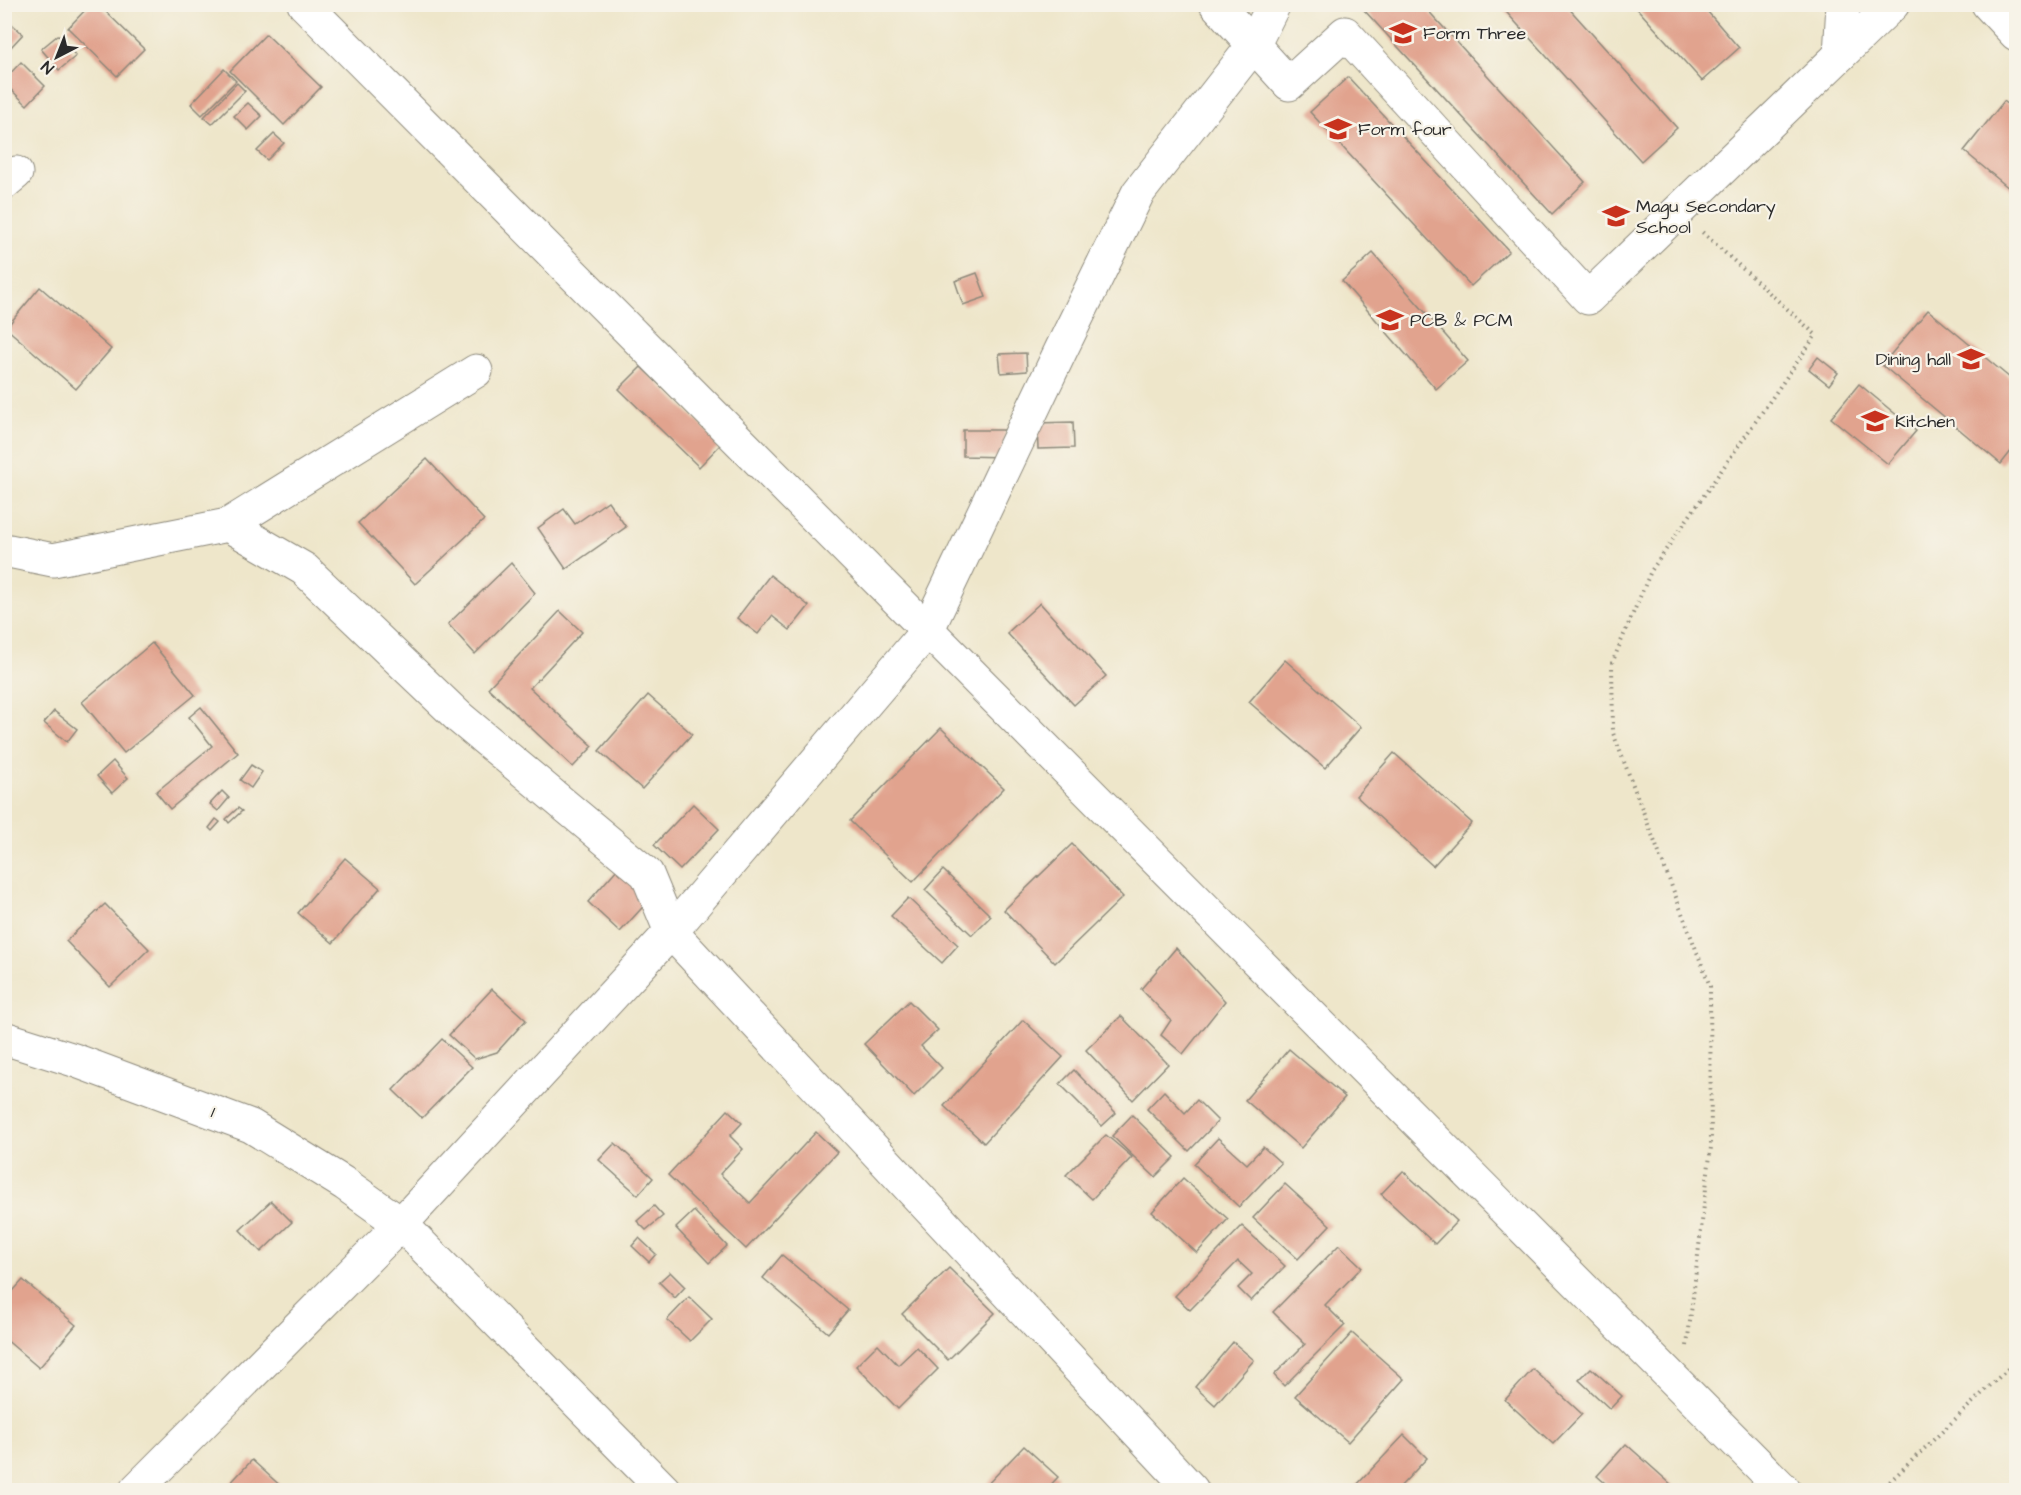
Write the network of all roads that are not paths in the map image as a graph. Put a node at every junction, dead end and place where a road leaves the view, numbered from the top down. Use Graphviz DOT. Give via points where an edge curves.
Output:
graph roads {
  1 [pos="304,4"];
  2 [pos="1215,4"];
  3 [pos="1274,4"];
  4 [pos="1843,4"];
  5 [pos="1893,4"];
  6 [pos="1988,4"];
  7 [pos="2016,34"];
  8 [pos="1253,46"];
  9 [pos="1840,55"];
  10 [pos="476,371"];
  11 [pos="228,525"];
  12 [pos="4,550"];
  13 [pos="927,631"];
  14 [pos="671,932"];
  15 [pos="5,1037"];
  16 [pos="401,1224"];
  17 [pos="136,1491"];
  18 [pos="664,1491"];
  19 [pos="1192,1491"];
  20 [pos="1784,1491"];
  1 -- 13 [label="street"];
  2 -- 8 [label="street"];
  3 -- 8 [label="street"];
  4 -- 9 [label="street"];
  5 -- 9 [label="street"];
  6 -- 7 [label="street"];
  8 -- 9 [label="street" via="1289,84 1345,33 1588,298"];
  8 -- 13 [label="street" via="1138,194"];
  10 -- 11 [label="street"];
  11 -- 12 [label="street" via="53,560"];
  11 -- 14 [label="street" via="304,569 460,718 647,873"];
  13 -- 14 [label="street"];
  13 -- 20 [label="street"];
  14 -- 16 [label="street"];
  14 -- 19 [label="street"];
  15 -- 16 [label="street, 1" via="251,1126"];
  16 -- 17 [label="street"];
  16 -- 18 [label="street, 1"];
}
